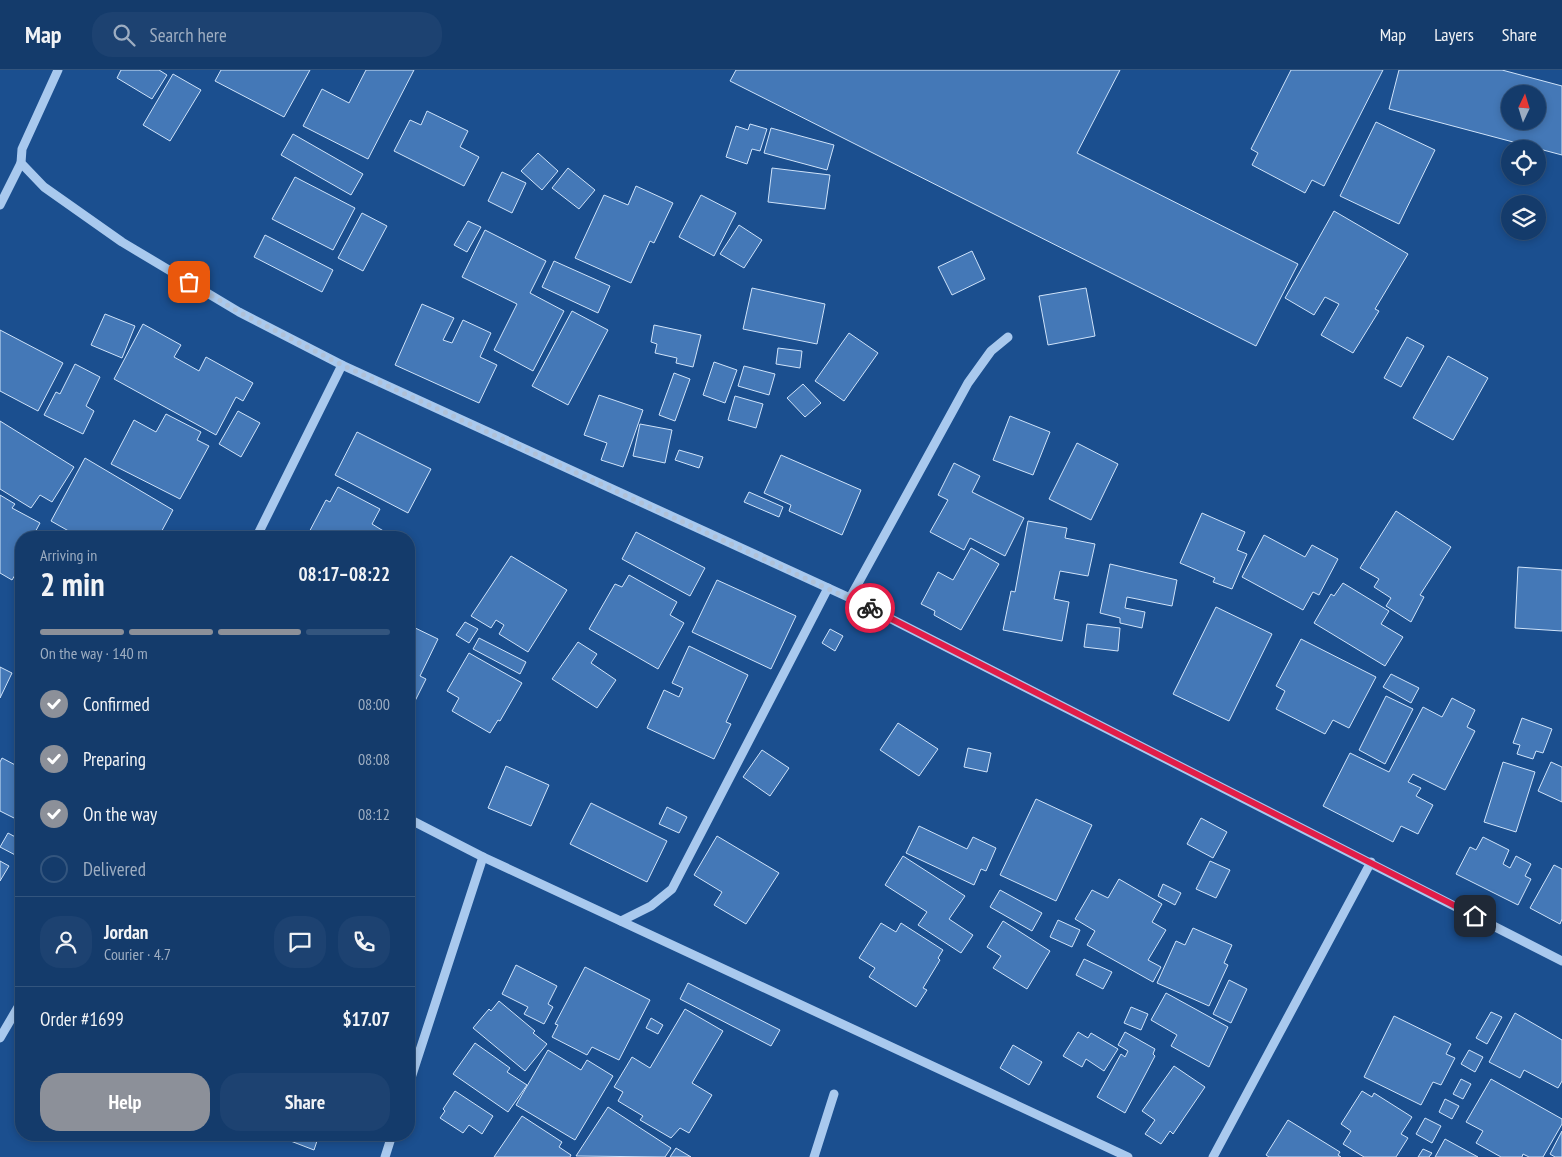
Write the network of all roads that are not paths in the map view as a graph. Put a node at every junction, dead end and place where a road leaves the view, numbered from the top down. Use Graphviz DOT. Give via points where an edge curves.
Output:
graph roads {
  1 [pos="58,70"];
  2 [pos="21,163"];
  3 [pos="0,205"];
  4 [pos="1008,337"];
  5 [pos="342,365"];
  6 [pos="259,531"];
  7 [pos="828,588"];
  8 [pos="850,598"];
  9 [pos="415,822"];
  10 [pos="483,857"];
  11 [pos="1371,862"];
  12 [pos="621,921"];
  13 [pos="1562,961"];
  14 [pos="15,1012"];
  15 [pos="0,1038"];
  16 [pos="415,1066"];
  17 [pos="834,1094"];
  18 [pos="390,1141"];
  19 [pos="385,1157"];
  20 [pos="814,1157"];
  21 [pos="1128,1157"];
  22 [pos="1213,1157"];
  1 -- 2 [label="street" via="22,149"];
  2 -- 3 [label="street"];
  2 -- 5 [label="street" via="44,187 122,242 239,312"];
  4 -- 8 [label="street" via="991,351 968,383"];
  5 -- 6 [label="street"];
  5 -- 7 [label="street"];
  7 -- 8 [label="street"];
  7 -- 12 [label="street" via="672,889 651,906"];
  8 -- 11 [label="street"];
  9 -- 10 [label="street"];
  10 -- 12 [label="street"];
  10 -- 16 [label="street"];
  11 -- 13 [label="street"];
  11 -- 22 [label="street"];
  12 -- 21 [label="street"];
  14 -- 15 [label="street"];
  17 -- 20 [label="street"];
  18 -- 19 [label="street"];
}
